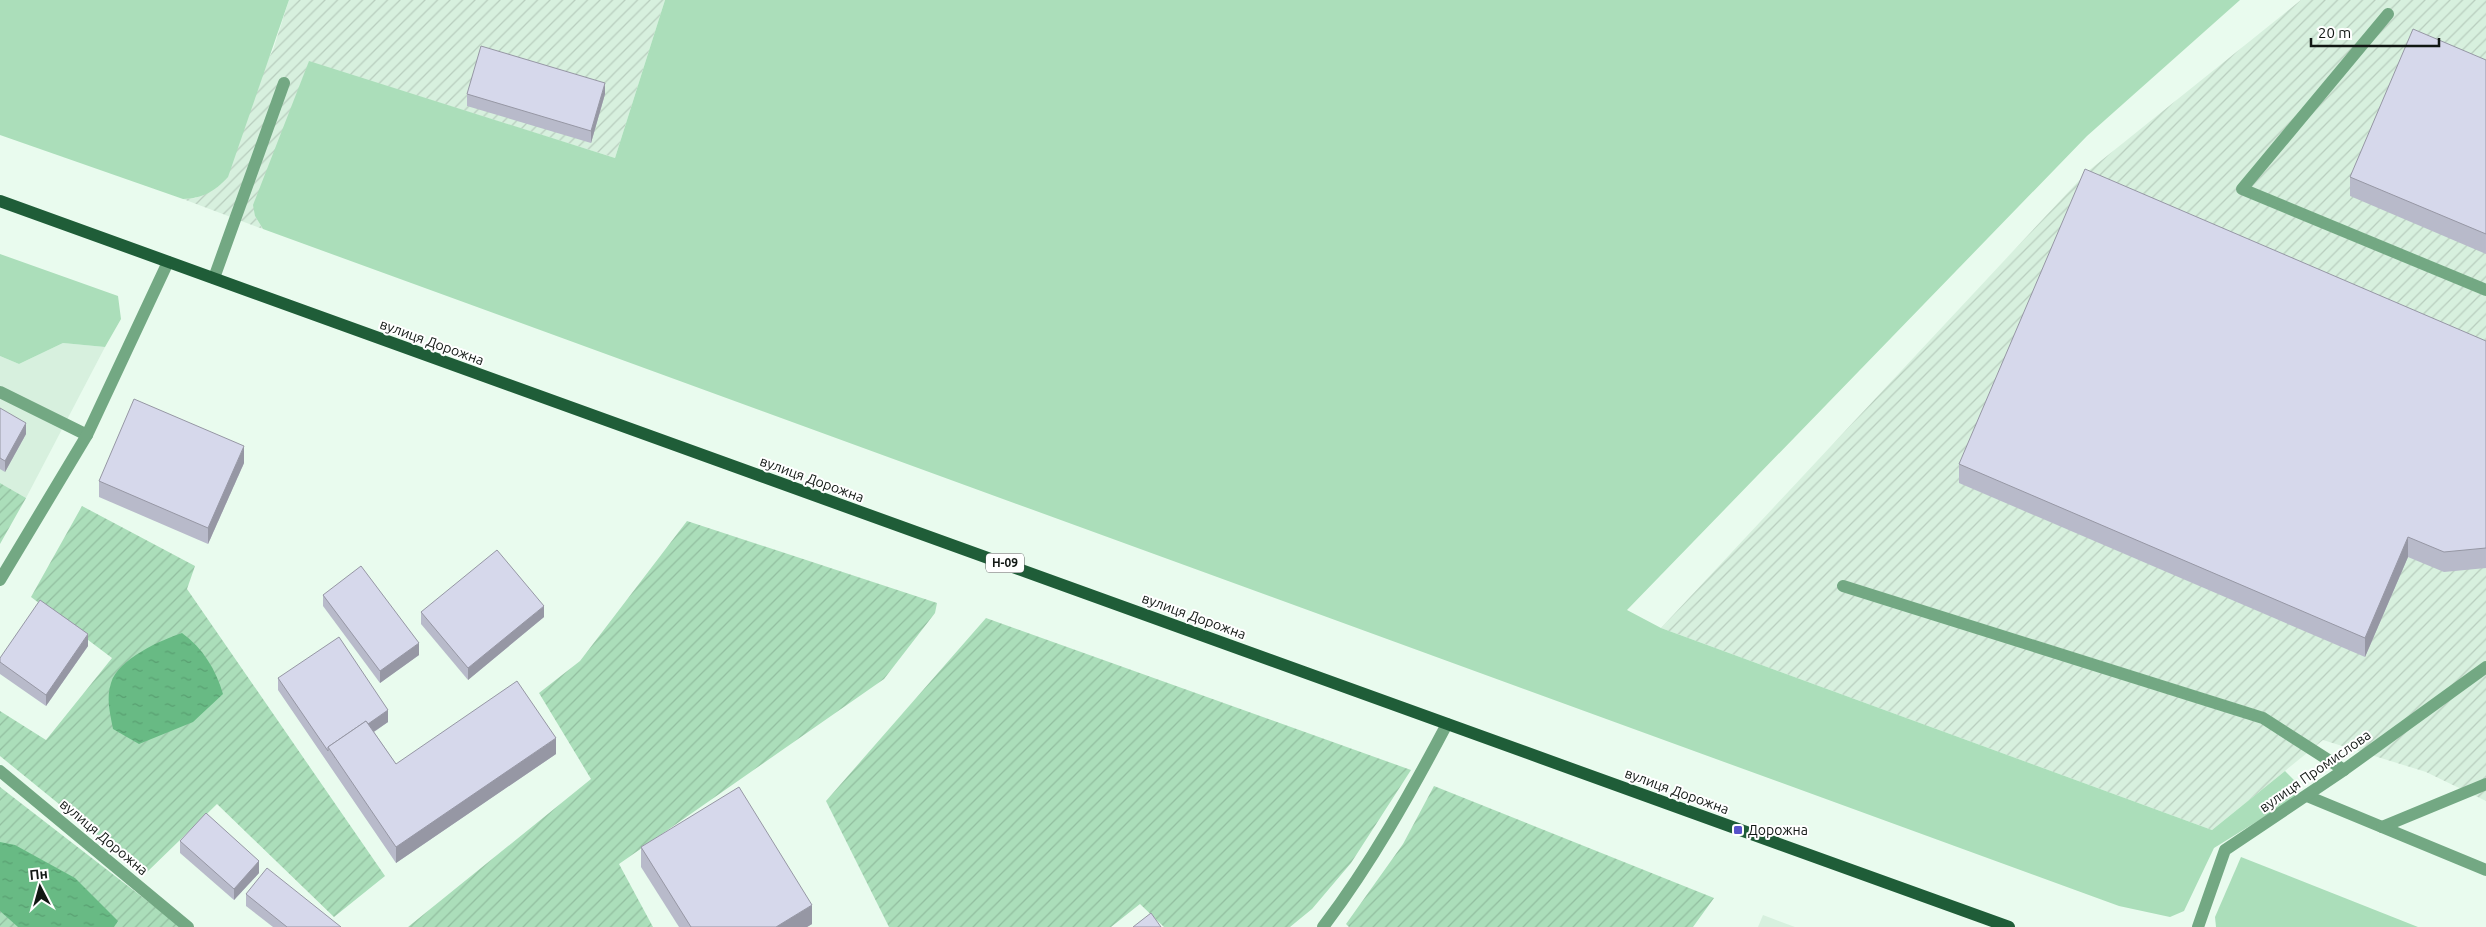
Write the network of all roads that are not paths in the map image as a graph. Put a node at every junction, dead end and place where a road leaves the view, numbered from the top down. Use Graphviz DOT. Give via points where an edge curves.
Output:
graph roads {
  1 [pos="2388,14"];
  2 [pos="284,82"];
  3 [pos="0,202"];
  4 [pos="168,262"];
  5 [pos="214,278"];
  6 [pos="2486,290"];
  7 [pos="0,392"];
  8 [pos="87,435"];
  9 [pos="0,580"];
  10 [pos="1843,586"];
  11 [pos="2486,667"];
  12 [pos="1447,724"];
  13 [pos="2344,770"];
  14 [pos="0,771"];
  15 [pos="2486,784"];
  16 [pos="2307,796"];
  17 [pos="2382,827"];
  18 [pos="2486,870"];
  19 [pos="188,927"];
  20 [pos="1323,927"];
  21 [pos="2009,927"];
  22 [pos="2198,927"];
  1 -- 6 [label="street" via="2242,189"];
  2 -- 5 [label="street"];
  3 -- 4 [label="main road, вулиця Дорожна / Н-09"];
  4 -- 5 [label="main road, вулиця Дорожна / Н-09"];
  4 -- 8 [label="street"];
  5 -- 12 [label="main road, вулиця Дорожна / Н-09"];
  7 -- 8 [label="street"];
  8 -- 9 [label="street"];
  10 -- 13 [label="street" via="2263,718"];
  11 -- 13 [label="street, вулиця Промислова"];
  12 -- 20 [label="street" via="1402,807 1347,896"];
  12 -- 21 [label="main road, вулиця Дорожна / Н-09"];
  13 -- 16 [label="street, вулиця Промислова"];
  14 -- 19 [label="street, вулиця Дорожна"];
  15 -- 17 [label="street"];
  16 -- 17 [label="street"];
  16 -- 22 [label="street, вулиця Промислова" via="2225,850"];
  17 -- 18 [label="street"];
}
